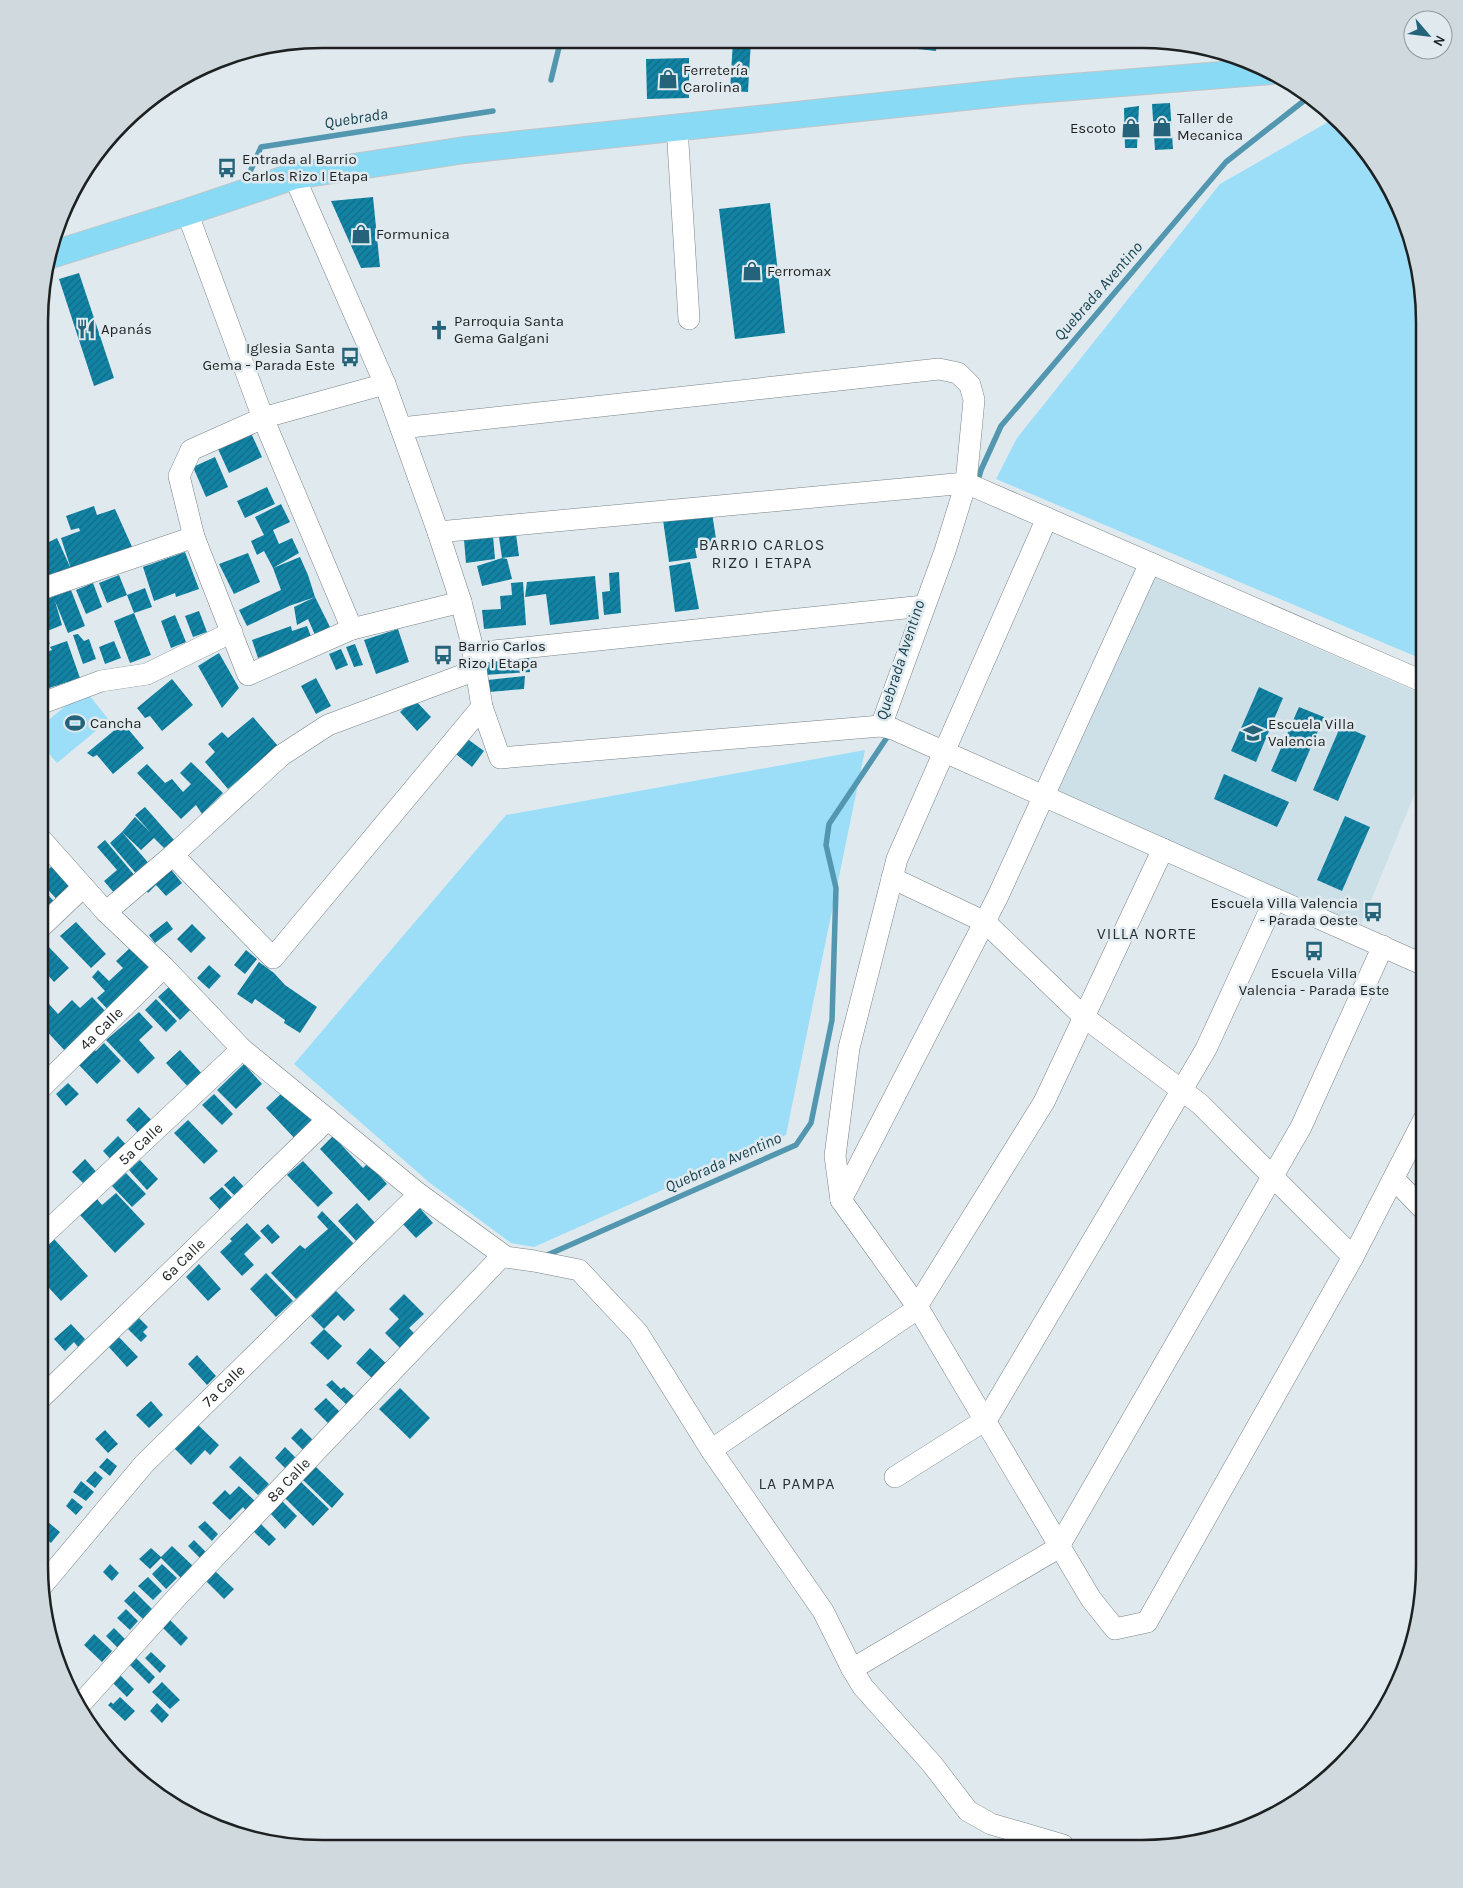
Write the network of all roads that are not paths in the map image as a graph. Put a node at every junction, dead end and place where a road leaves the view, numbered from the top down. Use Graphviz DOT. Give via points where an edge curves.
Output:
graph roads {
  1 [pos="1257,73"];
  2 [pos="677,127"];
  3 [pos="294,176"];
  4 [pos="187,212"];
  5 [pos="56,253"];
  6 [pos="689,319"];
  7 [pos="385,384"];
  8 [pos="263,418"];
  9 [pos="400,428"];
  10 [pos="966,482"];
  11 [pos="1047,518"];
  12 [pos="438,532"];
  13 [pos="194,537"];
  14 [pos="1150,563"];
  15 [pos="47,587"];
  16 [pos="461,602"];
  17 [pos="924,606"];
  18 [pos="352,629"];
  19 [pos="232,632"];
  20 [pos="475,662"];
  21 [pos="1416,679"];
  22 [pos="47,701"];
  23 [pos="482,707"];
  24 [pos="881,726"];
  25 [pos="944,752"];
  26 [pos="1043,796"];
  27 [pos="47,846"];
  28 [pos="1163,849"];
  29 [pos="173,855"];
  30 [pos="892,878"];
  31 [pos="83,887"];
  32 [pos="1275,899"];
  33 [pos="106,912"];
  34 [pos="47,921"];
  35 [pos="985,922"];
  36 [pos="1383,946"];
  37 [pos="1416,961"];
  38 [pos="164,967"];
  39 [pos="1084,1017"];
  40 [pos="242,1049"];
  41 [pos="47,1082"];
  42 [pos="1182,1090"];
  43 [pos="328,1119"];
  44 [pos="1416,1135"];
  45 [pos="1273,1176"];
  46 [pos="1394,1179"];
  47 [pos="420,1194"];
  48 [pos="841,1200"];
  49 [pos="1416,1202"];
  50 [pos="47,1232"];
  51 [pos="1353,1257"];
  52 [pos="506,1258"];
  53 [pos="916,1306"];
  54 [pos="47,1392"];
  55 [pos="985,1420"];
  56 [pos="711,1450"];
  57 [pos="895,1477"];
  58 [pos="1060,1545"];
  59 [pos="48,1581"];
  60 [pos="852,1668"];
  61 [pos="83,1702"];
  62 [pos="1046,1840"];
  1 -- 2 [label="main road" via="1022,91"];
  2 -- 3 [label="main road" via="465,150"];
  2 -- 6 [label="street"];
  3 -- 4 [label="main road"];
  3 -- 7 [label="street"];
  4 -- 5 [label="main road"];
  4 -- 8 [label="street"];
  7 -- 8 [label="street"];
  7 -- 9 [label="street"];
  8 -- 13 [label="street" via="191,450 179,476"];
  8 -- 18 [label="street"];
  9 -- 10 [label="street" via="939,369 958,373 970,384 974,400"];
  9 -- 12 [label="street"];
  10 -- 11 [label="street"];
  10 -- 12 [label="street"];
  10 -- 17 [label="street"];
  11 -- 14 [label="street"];
  11 -- 25 [label="street"];
  12 -- 16 [label="street"];
  13 -- 15 [label="street"];
  13 -- 19 [label="street"];
  14 -- 21 [label="street"];
  14 -- 26 [label="street"];
  16 -- 18 [label="street"];
  16 -- 20 [label="street"];
  17 -- 20 [label="street"];
  17 -- 24 [label="street"];
  18 -- 19 [label="street" via="248,675"];
  19 -- 22 [label="street" via="147,674 101,681"];
  20 -- 23 [label="street"];
  20 -- 29 [label="street" via="328,725 282,755"];
  23 -- 24 [label="street" via="500,758"];
  23 -- 29 [label="street" via="274,958"];
  24 -- 25 [label="street"];
  25 -- 26 [label="street"];
  25 -- 30 [label="street" via="897,859"];
  26 -- 28 [label="street"];
  26 -- 35 [label="street"];
  27 -- 31 [label="street"];
  28 -- 32 [label="street"];
  28 -- 39 [label="street"];
  29 -- 33 [label="street"];
  30 -- 35 [label="street"];
  30 -- 48 [label="street" via="848,1048 834,1156"];
  31 -- 33 [label="street"];
  31 -- 34 [label="street"];
  32 -- 36 [label="street"];
  32 -- 42 [label="street" via="1206,1049"];
  33 -- 38 [label="street"];
  35 -- 39 [label="street"];
  35 -- 48 [label="street"];
  36 -- 37 [label="street"];
  36 -- 45 [label="street" via="1301,1127"];
  38 -- 40 [label="street"];
  38 -- 41 [label="street, 4a Calle"];
  39 -- 42 [label="street"];
  39 -- 53 [label="street" via="1044,1102"];
  40 -- 43 [label="street"];
  40 -- 50 [label="street, 5a Calle"];
  42 -- 45 [label="street"];
  42 -- 55 [label="street"];
  43 -- 47 [label="street"];
  43 -- 54 [label="street, 6a Calle"];
  44 -- 46 [label="street"];
  45 -- 51 [label="street"];
  45 -- 58 [label="street"];
  46 -- 49 [label="street"];
  46 -- 51 [label="street"];
  47 -- 52 [label="street"];
  47 -- 59 [label="street, 7a Calle" via="144,1464"];
  48 -- 53 [label="street"];
  51 -- 58 [label="street" via="1147,1622 1115,1629 1092,1599"];
  52 -- 56 [label="street" via="579,1270 638,1333"];
  52 -- 61 [label="street, 8a Calle" via="502,1256 184,1590"];
  53 -- 55 [label="street"];
  53 -- 56 [label="street"];
  55 -- 57 [label="street"];
  55 -- 58 [label="street"];
  56 -- 60 [label="street" via="823,1611"];
  58 -- 60 [label="street"];
  60 -- 62 [label="street" via="863,1687 932,1764 968,1811 991,1824"];
}
